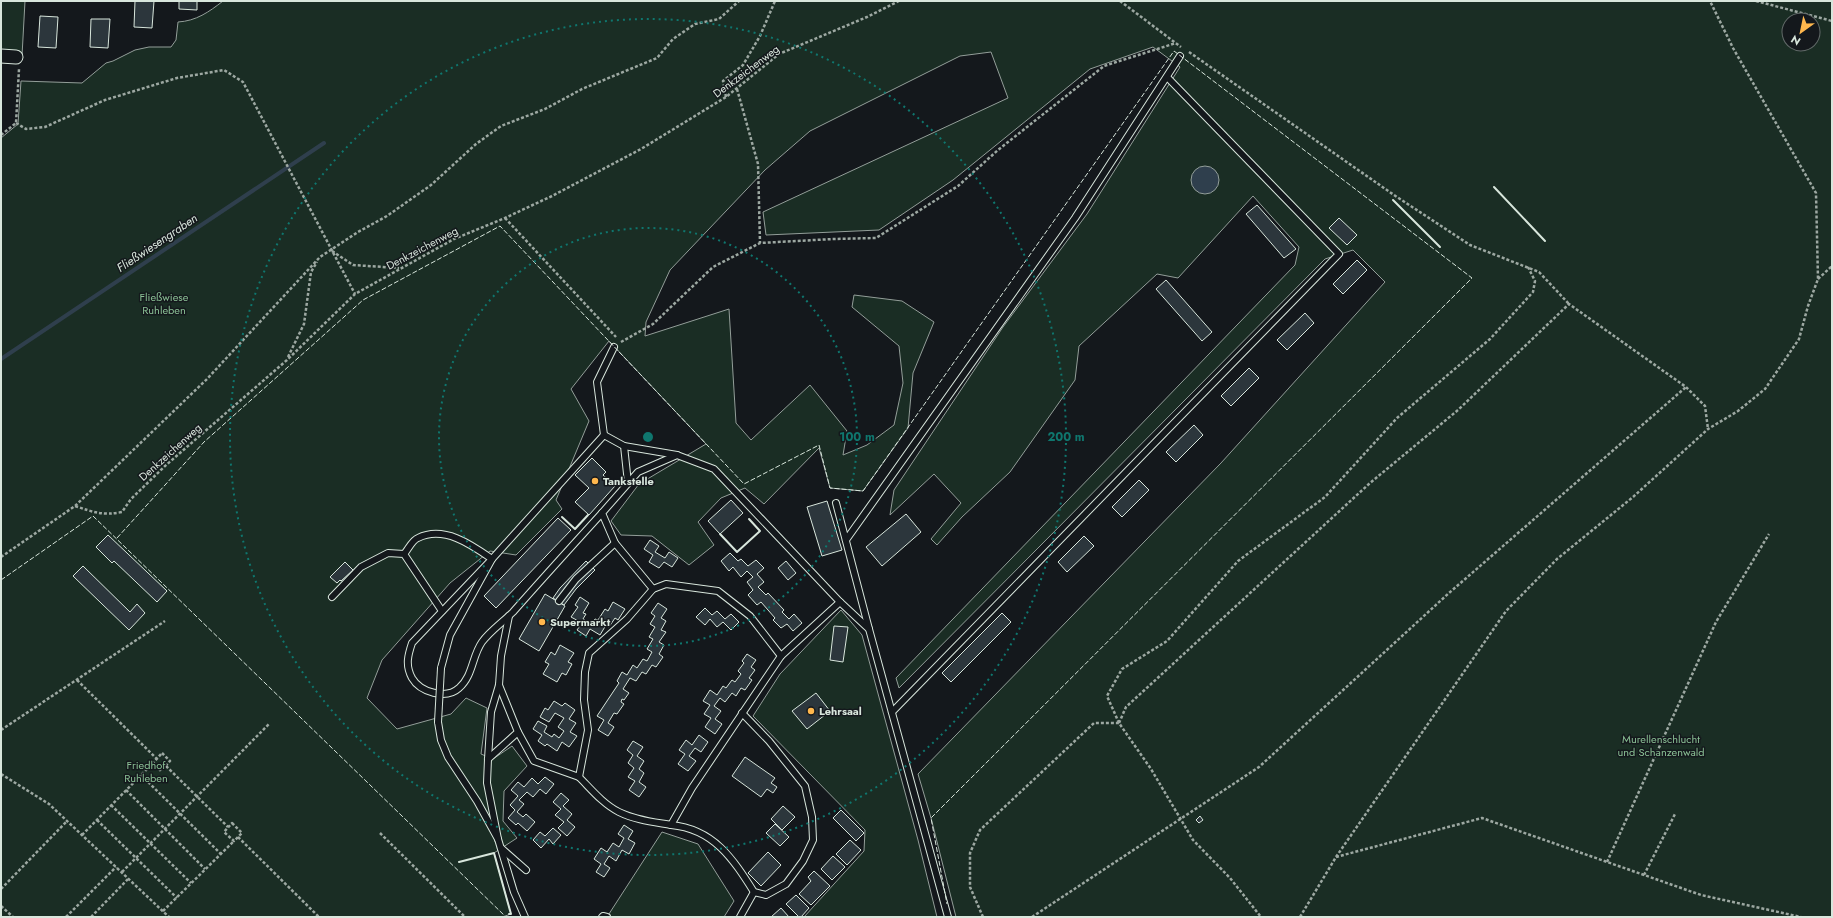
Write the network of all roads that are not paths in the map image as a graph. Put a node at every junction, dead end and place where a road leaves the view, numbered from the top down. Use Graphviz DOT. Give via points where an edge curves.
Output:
graph roads {
  1 [pos="1,56"];
  2 [pos="1180,56"];
  3 [pos="16,57"];
  4 [pos="1167,76"];
  5 [pos="614,346"];
  6 [pos="604,434"];
  7 [pos="624,446"];
  8 [pos="677,455"];
  9 [pos="628,483"];
  10 [pos="836,503"];
  11 [pos="602,513"];
  12 [pos="846,540"];
  13 [pos="615,543"];
  14 [pos="404,554"];
  15 [pos="492,558"];
  16 [pos="653,589"];
  17 [pos="332,597"];
  18 [pos="559,601"];
  19 [pos="840,602"];
  20 [pos="442,611"];
  21 [pos="509,616"];
  22 [pos="869,629"];
  23 [pos="781,656"];
  24 [pos="499,685"];
  25 [pos="892,712"];
  26 [pos="742,713"];
  27 [pos="518,732"];
  28 [pos="488,759"];
  29 [pos="579,777"];
  30 [pos="671,825"];
  31 [pos="498,839"];
  32 [pos="501,848"];
  33 [pos="526,870"];
  34 [pos="754,892"];
  35 [pos="526,917"];
  36 [pos="602,917"];
  37 [pos="607,917"];
  38 [pos="740,917"];
  39 [pos="948,917"];
  1 -- 3 [label="street"];
  2 -- 4 [label="lane"];
  4 -- 12 [label="lane" via="1075,218"];
  4 -- 25 [label="lane" via="1339,254"];
  5 -- 6 [label="lane" via="597,382"];
  6 -- 7 [label="lane"];
  6 -- 15 [label="lane"];
  7 -- 8 [label="lane"];
  7 -- 9 [label="lane"];
  8 -- 9 [label="lane" via="638,472"];
  8 -- 19 [label="lane" via="714,470"];
  9 -- 11 [label="lane"];
  10 -- 12 [label="lane"];
  11 -- 13 [label="lane"];
  11 -- 21 [label="lane"];
  12 -- 22 [label="lane"];
  13 -- 16 [label="lane"];
  13 -- 18 [label="lane" via="576,579"];
  14 -- 15 [label="lane" via="416,538 450,535 469,542"];
  14 -- 17 [label="lane" via="388,553 361,567"];
  14 -- 20 [label="lane"];
  15 -- 20 [label="lane"];
  15 -- 31 [label="lane, bridge" via="450,634 441,668 438,722 441,740 448,757"];
  16 -- 23 [label="lane" via="666,584 718,591 750,616"];
  16 -- 29 [label="lane" via="628,619 589,653 584,700 588,730"];
  19 -- 22 [label="lane"];
  19 -- 23 [label="lane"];
  20 -- 21 [label="lane" via="412,643 407,656 408,668 413,679 432,693 449,694 459,688 470,673 482,642"];
  21 -- 24 [label="lane" via="501,656"];
  22 -- 25 [label="lane"];
  23 -- 26 [label="lane"];
  24 -- 27 [label="lane"];
  24 -- 28 [label="lane" via="491,712"];
  25 -- 39 [label="lane"];
  26 -- 30 [label="lane" via="692,788"];
  26 -- 34 [label="lane" via="769,741 805,786 812,817 813,840 786,884 766,896"];
  27 -- 28 [label="lane"];
  27 -- 29 [label="lane" via="534,761"];
  28 -- 31 [label="lane" via="487,783"];
  29 -- 30 [label="lane" via="619,812"];
  30 -- 34 [label="lane" via="685,826 698,831 721,848 736,862"];
  31 -- 32 [label="lane"];
  32 -- 33 [label="lane"];
  32 -- 35 [label="lane" via="514,892"];
  34 -- 38 [label="lane"];
  36 -- 37 [label="lane"];
}
